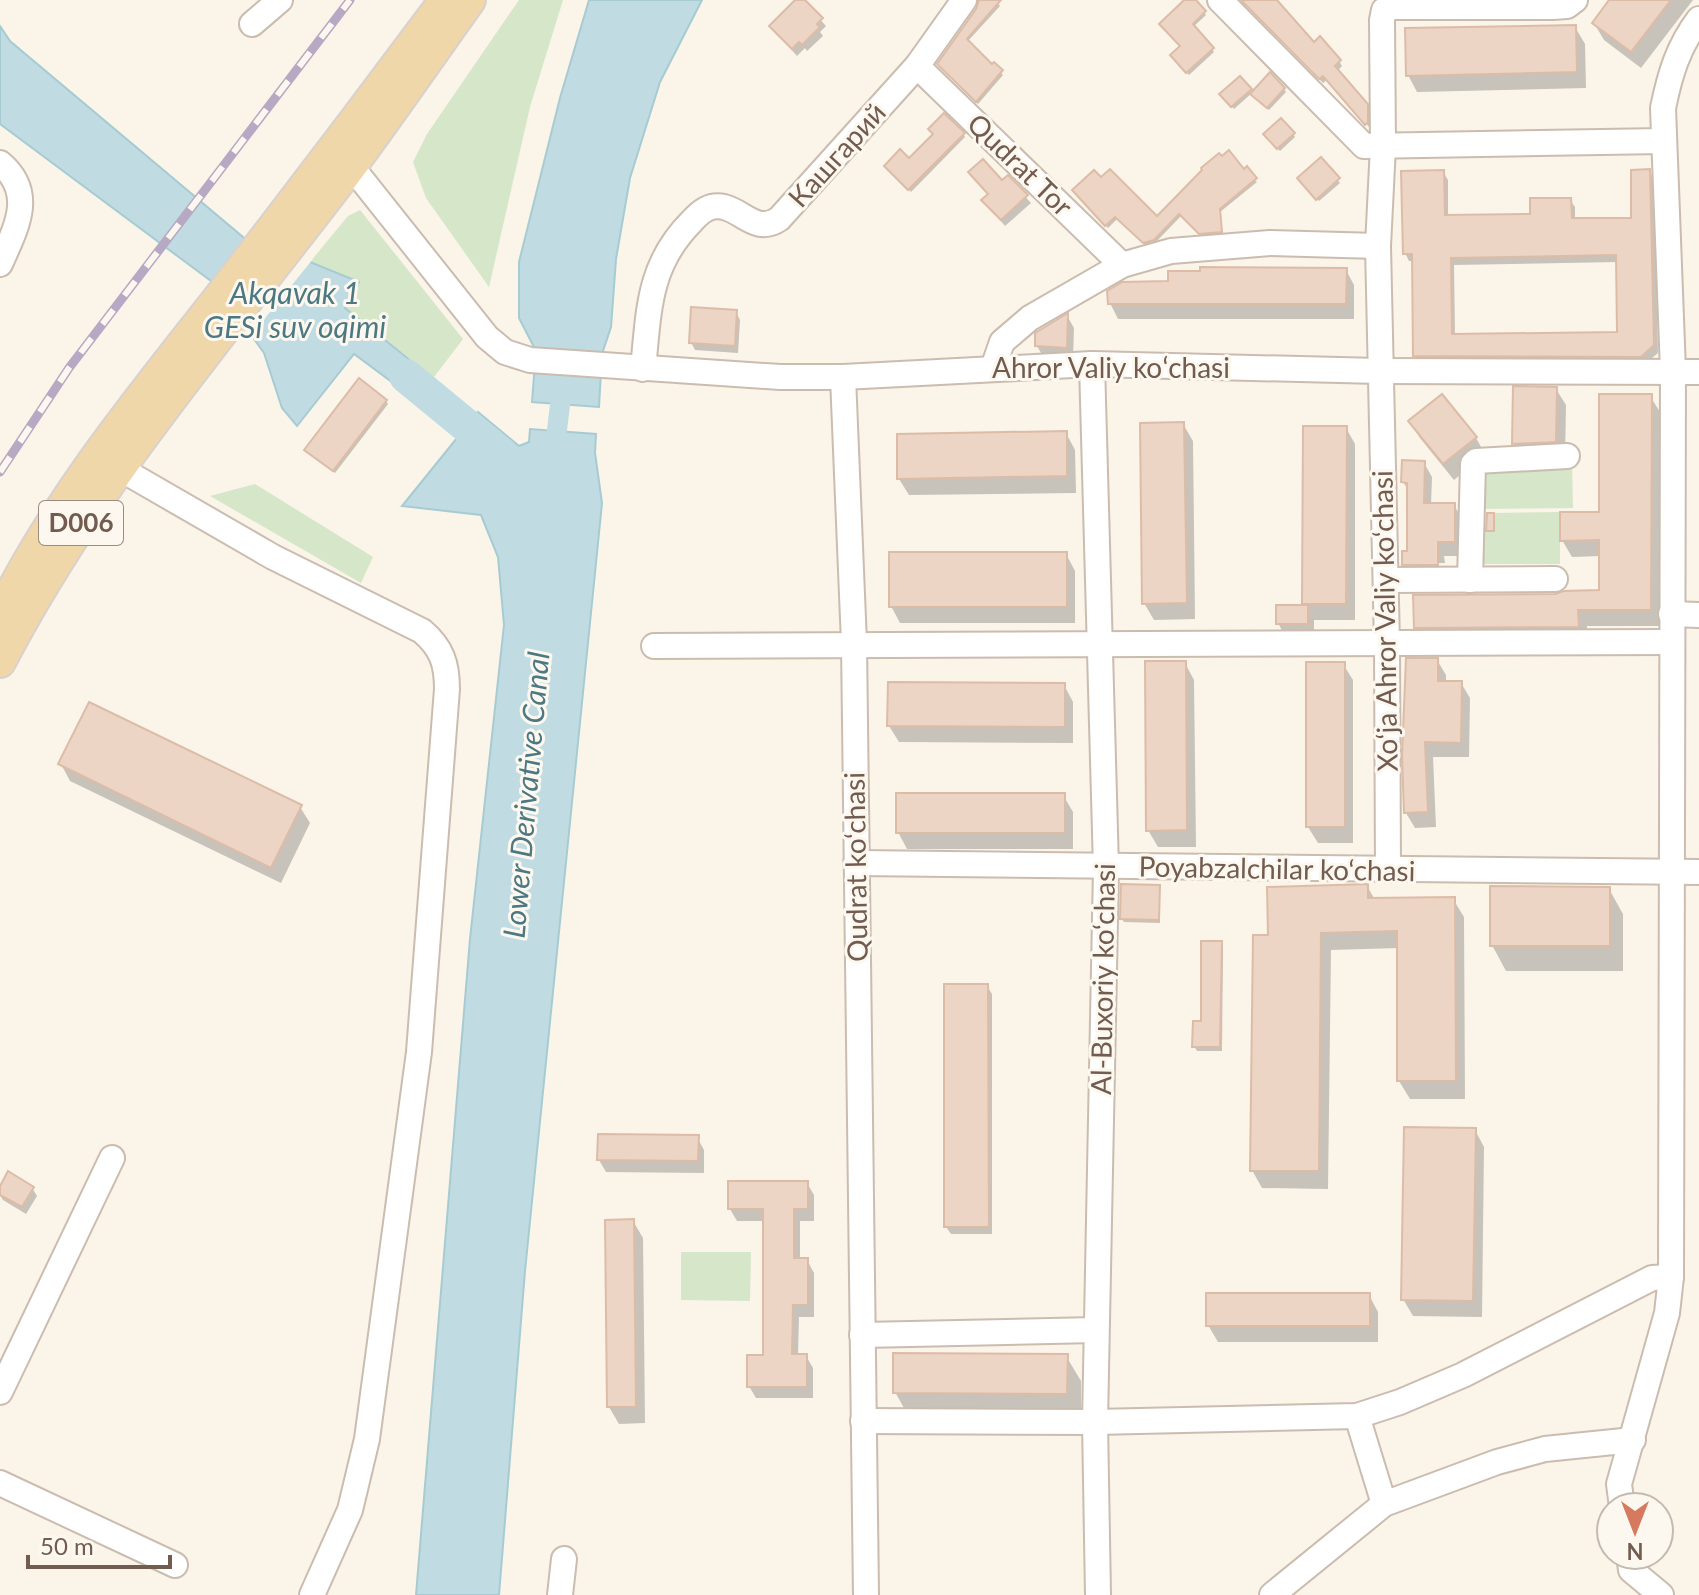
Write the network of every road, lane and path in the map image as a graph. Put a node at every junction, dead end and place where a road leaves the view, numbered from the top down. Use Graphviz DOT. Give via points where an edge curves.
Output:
graph roads {
  1 [pos="280,0"];
  2 [pos="445,0"];
  3 [pos="470,0"];
  4 [pos="964,0"];
  5 [pos="1220,0"];
  6 [pos="1575,0"];
  7 [pos="1386,5"];
  8 [pos="1699,19"];
  9 [pos="252,24"];
  10 [pos="917,66"];
  11 [pos="1663,141"];
  12 [pos="1383,146"];
  13 [pos="342,159"];
  14 [pos="0,163"];
  15 [pos="1378,246"];
  16 [pos="0,264"];
  17 [pos="1122,265"];
  18 [pos="1092,364"];
  19 [pos="993,368"];
  20 [pos="643,369"];
  21 [pos="1379,371"];
  22 [pos="1673,371"];
  23 [pos="1699,372"];
  24 [pos="843,377"];
  25 [pos="1567,456"];
  26 [pos="107,461"];
  27 [pos="1555,579"];
  28 [pos="1386,580"];
  29 [pos="1470,580"];
  30 [pos="0,614"];
  31 [pos="1671,614"];
  32 [pos="1699,615"];
  33 [pos="1671,642"];
  34 [pos="854,643"];
  35 [pos="1100,644"];
  36 [pos="1387,645"];
  37 [pos="654,646"];
  38 [pos="0,662"];
  39 [pos="856,863"];
  40 [pos="1106,868"];
  41 [pos="1388,870"];
  42 [pos="1673,872"];
  43 [pos="1699,872"];
  44 [pos="112,1158"];
  45 [pos="1671,1277"];
  46 [pos="1096,1330"];
  47 [pos="862,1335"];
  48 [pos="0,1392"];
  49 [pos="1357,1416"];
  50 [pos="863,1421"];
  51 [pos="1095,1422"];
  52 [pos="1633,1440"];
  53 [pos="0,1483"];
  54 [pos="1620,1491"];
  55 [pos="1384,1504"];
  56 [pos="564,1559"];
  57 [pos="325,1564"];
  58 [pos="175,1565"];
  59 [pos="1632,1571"];
  60 [pos="312,1595"];
  61 [pos="335,1595"];
  62 [pos="560,1595"];
  63 [pos="866,1595"];
  64 [pos="1098,1595"];
  65 [pos="1272,1595"];
  66 [pos="1661,1595"];
  1 -- 9 [label="street"];
  2 -- 13 [label="main road"];
  3 -- 13 [label="main road"];
  4 -- 10 [label="street, Кашгарий"];
  5 -- 12 [label="street" via="1364,146"];
  6 -- 7 [label="street" via="1553,7"];
  7 -- 12 [label="street, Xo‘ja Ahror Valiy ko‘chasi"];
  8 -- 11 [label="street" via="1670,70"];
  10 -- 17 [label="street, Qudrat Tor"];
  10 -- 20 [label="street, Кашгарий" via="771,225 712,206 673,240 659,266"];
  11 -- 12 [label="street"];
  11 -- 22 [label="street"];
  12 -- 15 [label="street, Xo‘ja Ahror Valiy ko‘chasi"];
  13 -- 20 [label="street" via="487,337 505,352 530,360"];
  13 -- 26 [label="main road, D006"];
  14 -- 16 [label="street" via="12,173 22,197"];
  15 -- 17 [label="street" via="1270,243 1171,251"];
  15 -- 21 [label="street, Xo‘ja Ahror Valiy ko‘chasi"];
  17 -- 19 [label="street" via="1030,318 1002,342"];
  18 -- 19 [label="street, Ahror Valiy koʻchasi"];
  18 -- 21 [label="street, Ahror Valiy koʻchasi"];
  18 -- 35 [label="street, Al-Buxoriy ko‘chasi"];
  19 -- 24 [label="street, Ahror Valiy koʻchasi"];
  20 -- 24 [label="street"];
  21 -- 22 [label="street"];
  21 -- 28 [label="street, Xo‘ja Ahror Valiy ko‘chasi"];
  22 -- 23 [label="street"];
  22 -- 31 [label="street"];
  24 -- 34 [label="street, Qudrat ko‘chasi"];
  25 -- 29 [label="street" via="1473,464"];
  26 -- 30 [label="main road, D006" via="34,552"];
  26 -- 38 [label="main road, D006"];
  26 -- 57 [label="street" via="273,557 422,631 444,658 447,689 419,1052 367,1439 350,1510"];
  27 -- 29 [label="street"];
  28 -- 29 [label="street"];
  28 -- 36 [label="street, Xo‘ja Ahror Valiy ko‘chasi"];
  31 -- 32 [label="street"];
  31 -- 33 [label="street"];
  33 -- 36 [label="street"];
  33 -- 42 [label="street"];
  34 -- 35 [label="street"];
  34 -- 37 [label="street"];
  34 -- 39 [label="street, Qudrat ko‘chasi"];
  35 -- 36 [label="street"];
  35 -- 40 [label="street, Al-Buxoriy ko‘chasi"];
  36 -- 41 [label="street, Xo‘ja Ahror Valiy ko‘chasi"];
  39 -- 40 [label="street, Poyabzalchilar ko‘chasi"];
  39 -- 47 [label="street, Qudrat ko‘chasi"];
  40 -- 41 [label="street, Poyabzalchilar ko‘chasi"];
  40 -- 46 [label="street, Al-Buxoriy ko‘chasi"];
  41 -- 42 [label="street, Poyabzalchilar ko‘chasi"];
  42 -- 43 [label="street, Poyabzalchilar ko‘chasi"];
  42 -- 45 [label="street"];
  44 -- 48 [label="street"];
  45 -- 49 [label="street" via="1652,1278 1451,1381"];
  45 -- 52 [label="street" via="1667,1313"];
  46 -- 47 [label="street"];
  46 -- 51 [label="street, Al-Buxoriy ko‘chasi"];
  47 -- 50 [label="street, Qudrat ko‘chasi"];
  49 -- 51 [label="street"];
  49 -- 55 [label="street"];
  50 -- 51 [label="street"];
  50 -- 63 [label="street, Qudrat ko‘chasi"];
  51 -- 64 [label="street, Al-Buxoriy ko‘chasi"];
  52 -- 54 [label="street"];
  52 -- 55 [label="street" via="1545,1449"];
  53 -- 58 [label="street"];
  55 -- 65 [label="street"];
  56 -- 62 [label="street"];
  57 -- 60 [label="street"];
  57 -- 61 [label="street"];
  59 -- 66 [label="street"];
}
